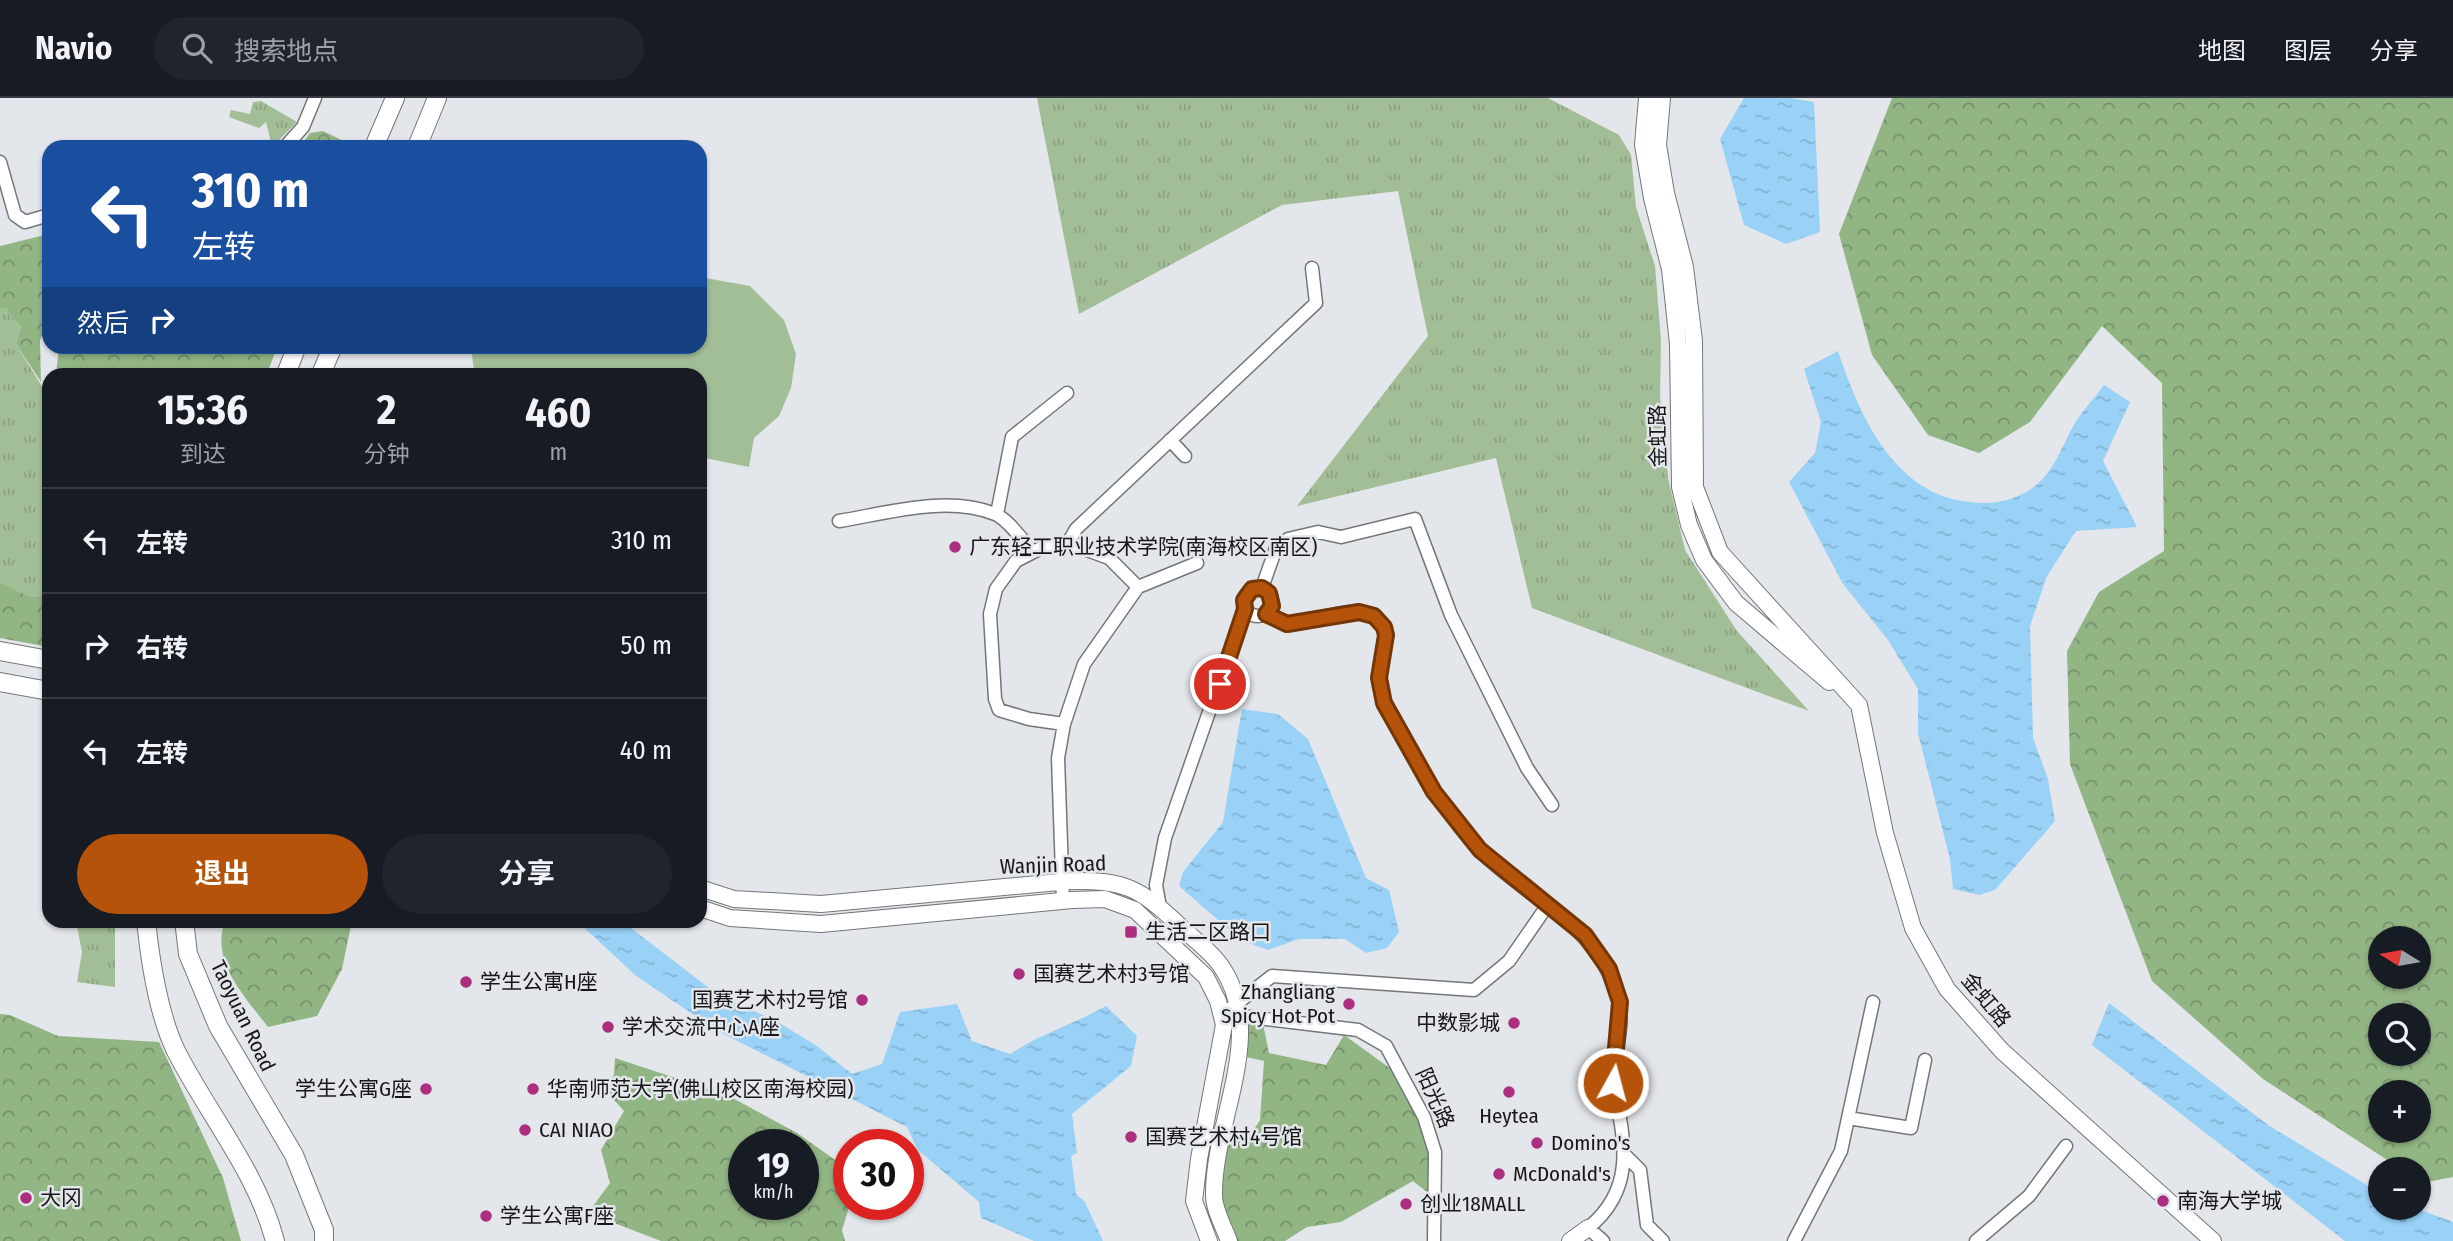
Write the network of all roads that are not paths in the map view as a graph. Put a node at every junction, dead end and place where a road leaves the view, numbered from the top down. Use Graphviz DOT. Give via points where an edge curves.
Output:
graph roads {
  1 [pos="315,98"];
  2 [pos="395,98"];
  3 [pos="437,98"];
  4 [pos="1647,98"];
  5 [pos="1662,98"];
  6 [pos="291,140"];
  7 [pos="377,140"];
  8 [pos="420,140"];
  9 [pos="0,162"];
  10 [pos="42,217"];
  11 [pos="1312,268"];
  12 [pos="1067,393"];
  13 [pos="1170,440"];
  14 [pos="1185,456"];
  15 [pos="997,514"];
  16 [pos="839,521"];
  17 [pos="1068,543"];
  18 [pos="1033,552"];
  19 [pos="1197,563"];
  20 [pos="1138,587"];
  21 [pos="1262,588"];
  22 [pos="1245,609"];
  23 [pos="1266,614"];
  24 [pos="0,651"];
  25 [pos="42,659"];
  26 [pos="0,682"];
  27 [pos="42,690"];
  28 [pos="1859,705"];
  29 [pos="1063,724"];
  30 [pos="1552,805"];
  31 [pos="1061,882"];
  32 [pos="707,890"];
  33 [pos="1063,901"];
  34 [pos="1547,906"];
  35 [pos="1160,907"];
  36 [pos="707,910"];
  37 [pos="147,928"];
  38 [pos="185,928"];
  39 [pos="1873,1002"];
  40 [pos="1240,1010"];
  41 [pos="1221,1013"];
  42 [pos="1925,1060"];
  43 [pos="1849,1118"];
  44 [pos="2066,1146"];
  45 [pos="1624,1154"];
  46 [pos="1588,1228"];
  47 [pos="275,1241"];
  48 [pos="324,1241"];
  49 [pos="1209,1241"];
  50 [pos="1229,1241"];
  51 [pos="1434,1241"];
  52 [pos="1570,1241"];
  53 [pos="1603,1241"];
  54 [pos="1663,1241"];
  55 [pos="1794,1241"];
  56 [pos="1976,1241"];
  57 [pos="2213,1241"];
  1 -- 6 [label="street" via="303,127"];
  2 -- 7 [label="main road"];
  3 -- 8 [label="main road"];
  4 -- 28 [label="street, 金虹路" via="1643,145 1651,198 1670,268 1678,344 1680,487 1689,525 1704,560 1736,603"];
  5 -- 28 [label="street, 金虹路" via="1658,145 1687,279 1694,341 1695,486 1706,521 1720,552"];
  9 -- 10 [label="street" via="15,215 25,222"];
  11 -- 13 [label="street" via="1316,303"];
  12 -- 15 [label="street" via="1012,437"];
  13 -- 14 [label="street"];
  13 -- 17 [label="street" via="1076,529"];
  15 -- 16 [label="street" via="955,507 920,508"];
  15 -- 18 [label="street"];
  17 -- 18 [label="street"];
  17 -- 20 [label="street" via="1109,558"];
  18 -- 29 [label="street" via="1016,561 996,589 990,614 995,699 999,710"];
  19 -- 20 [label="street"];
  20 -- 29 [label="street" via="1084,664"];
  21 -- 22 [label="street" via="1248,591"];
  21 -- 23 [label="street" via="1271,597"];
  21 -- 30 [label="street" via="1276,548 1288,539 1318,532 1341,537 1415,519 1451,615 1527,768"];
  22 -- 23 [label="street" via="1257,616"];
  22 -- 35 [label="street" via="1166,838 1156,885"];
  23 -- 34 [label="street" via="1287,624 1331,614 1374,616 1386,635 1379,678 1384,703 1434,792 1480,850"];
  24 -- 25 [label="main road"];
  26 -- 27 [label="main road"];
  28 -- 57 [label="street, 金虹路" via="1885,833 1913,928 1947,989 2002,1051"];
  29 -- 31 [label="street" via="1058,758"];
  31 -- 32 [label="street, Wanjin Road" via="821,904 734,899"];
  31 -- 33 [label="street"];
  31 -- 35 [label="street, Wanjin Road" via="1108,880 1145,893"];
  33 -- 36 [label="street, Wanjin Road" via="821,924 730,918"];
  33 -- 41 [label="street, Wanjin Road" via="1105,900 1135,910 1206,976"];
  34 -- 40 [label="street" via="1509,961 1474,990 1272,976"];
  34 -- 45 [label="street" via="1585,935 1609,969 1620,1002 1613,1083"];
  35 -- 40 [label="street, Wanjin Road" via="1220,964"];
  37 -- 47 [label="main road" via="150,965 175,1048 251,1177"];
  38 -- 48 [label="main road, Taoyuan Road" via="188,954 218,1026 294,1155 324,1230"];
  39 -- 43 [label="street"];
  40 -- 41 [label="street"];
  40 -- 50 [label="street" via="1214,1198"];
  40 -- 51 [label="street, 阳光路" via="1358,1030 1386,1046 1424,1117 1435,1152"];
  41 -- 49 [label="street, Wanjin Road" via="1224,1025 1194,1200"];
  42 -- 43 [label="street" via="1911,1128"];
  43 -- 55 [label="street" via="1842,1151"];
  44 -- 56 [label="street" via="2029,1196"];
  45 -- 46 [label="street" via="1624,1168 1607,1212"];
  45 -- 54 [label="street" via="1640,1171 1647,1225"];
  46 -- 52 [label="street"];
  46 -- 53 [label="street"];
}
